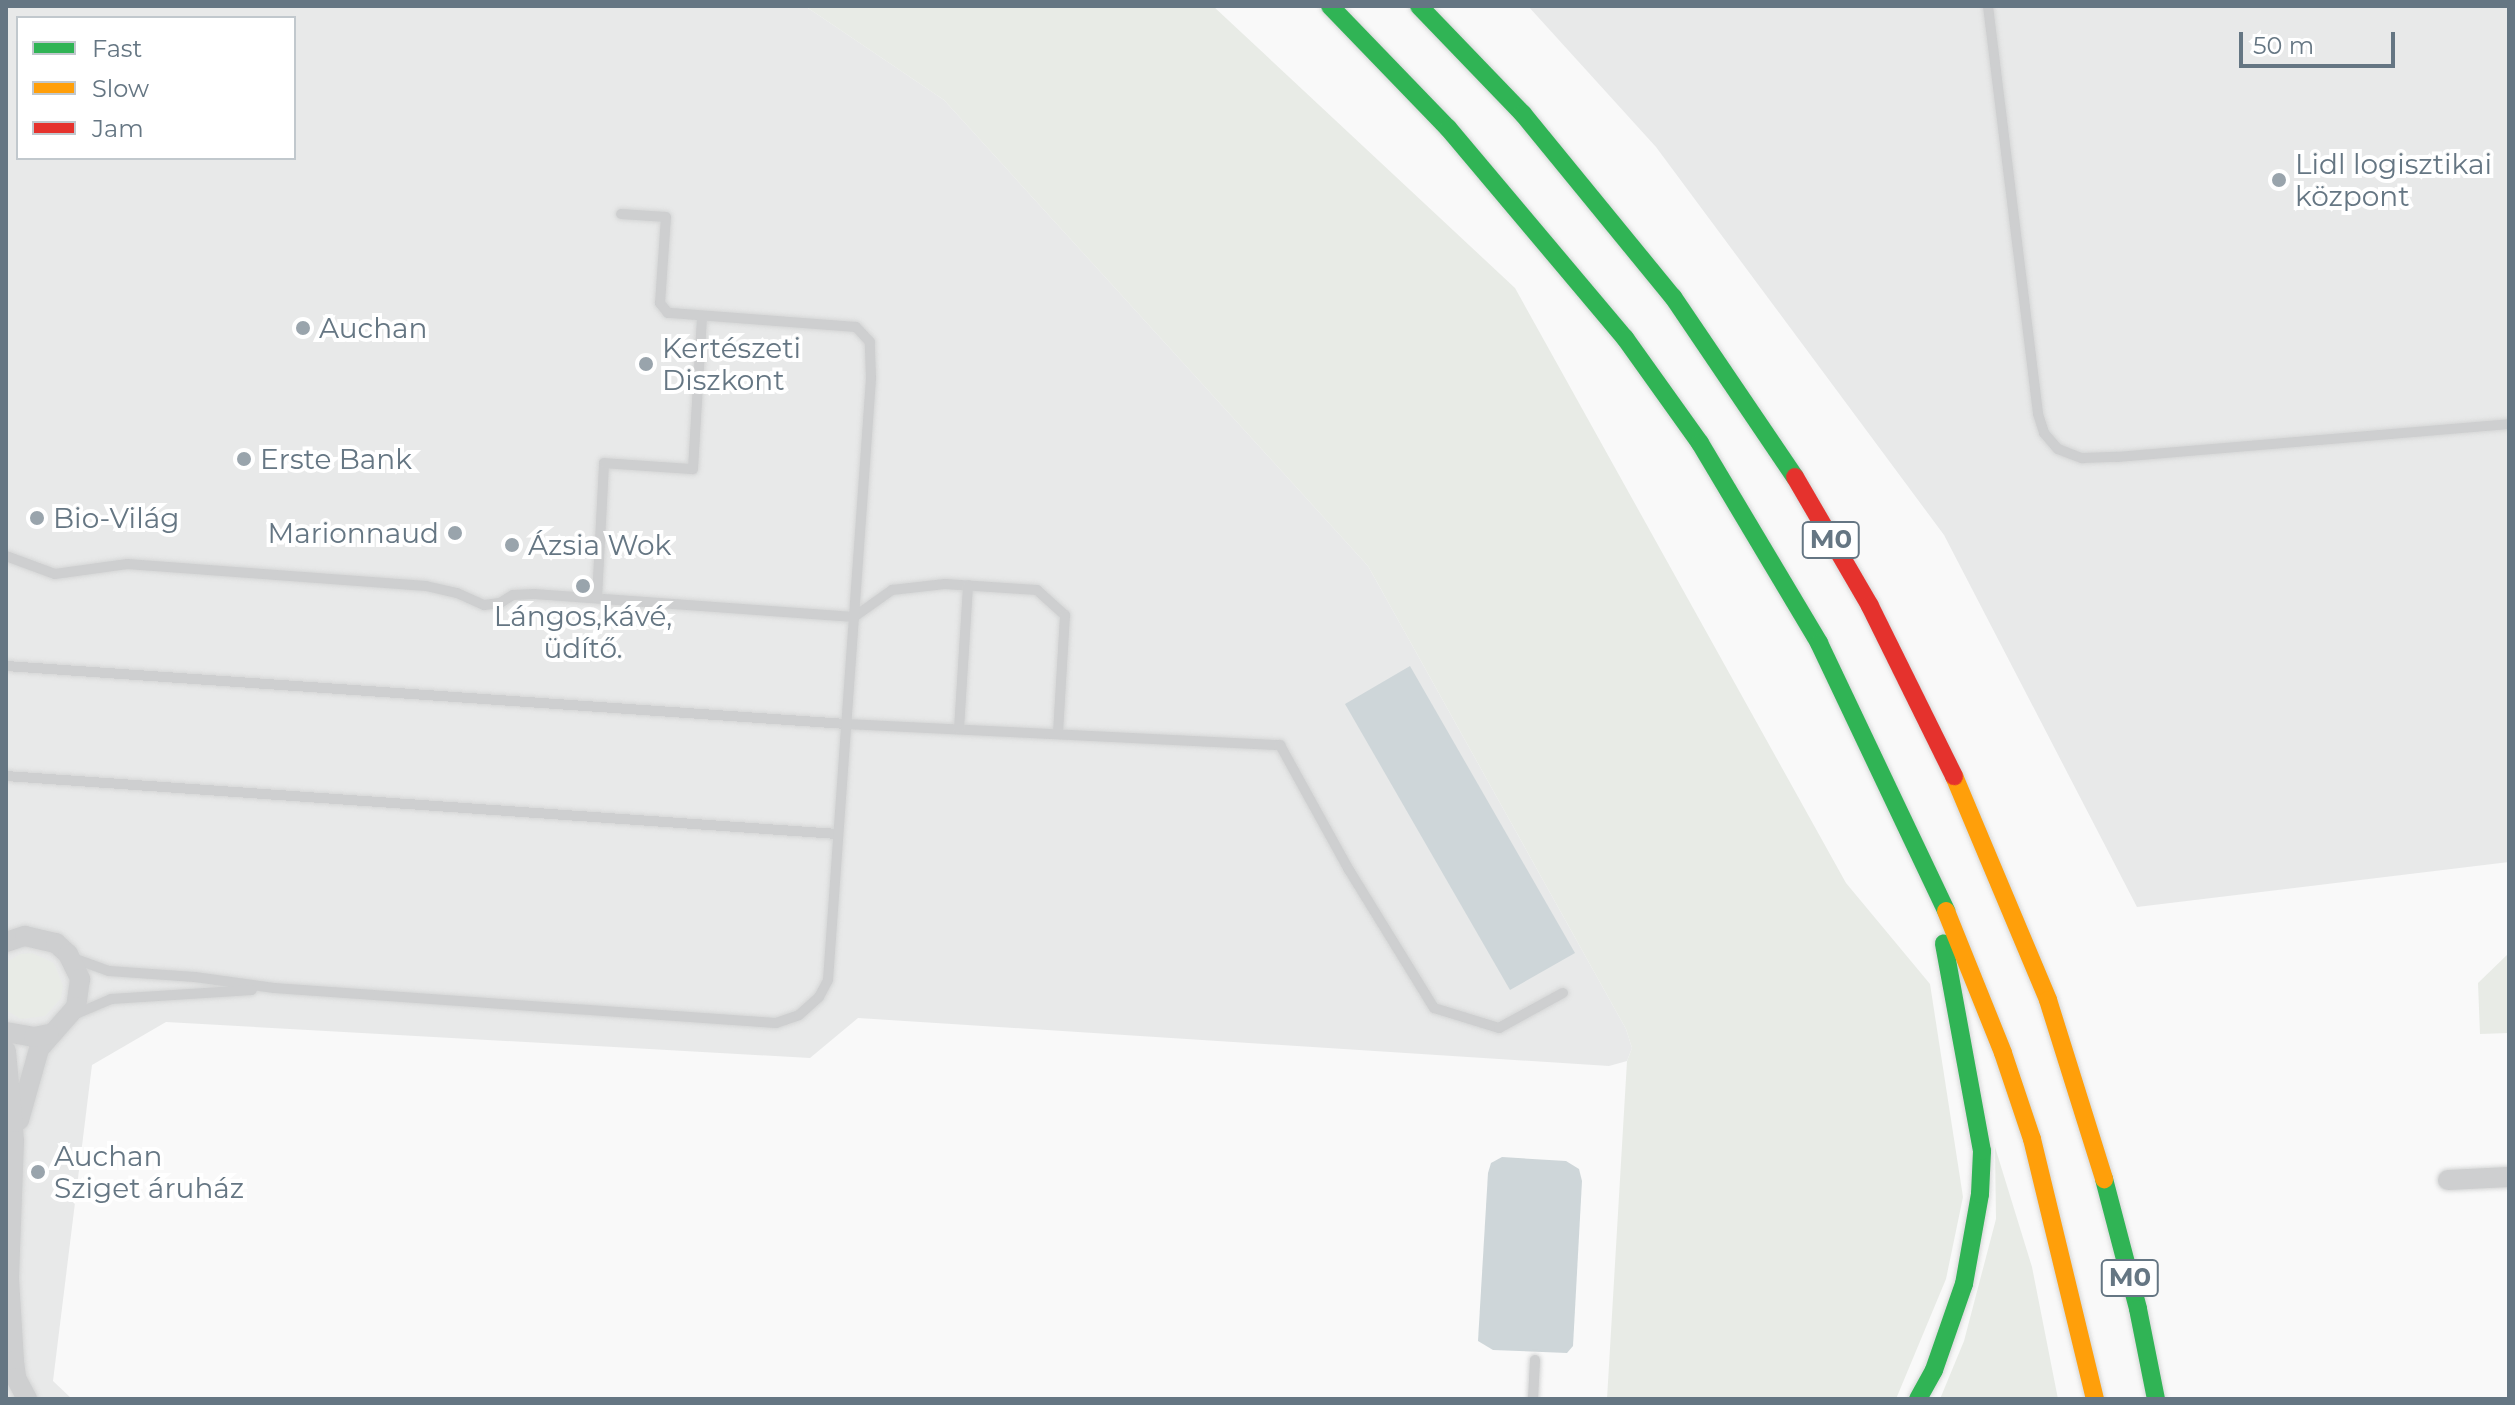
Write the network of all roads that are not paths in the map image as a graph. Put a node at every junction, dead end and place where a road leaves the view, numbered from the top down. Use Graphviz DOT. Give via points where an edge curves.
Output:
graph roads {
  1 [pos="1330,6"];
  2 [pos="1419,6"];
  3 [pos="1988,6"];
  4 [pos="621,214"];
  5 [pos="702,316"];
  6 [pos="2509,424"];
  7 [pos="6,556"];
  8 [pos="968,585"];
  9 [pos="597,598"];
  10 [pos="854,617"];
  11 [pos="6,666"];
  12 [pos="846,724"];
  13 [pos="959,729"];
  14 [pos="1058,734"];
  15 [pos="6,776"];
  16 [pos="838,834"];
  17 [pos="1930,871"];
  18 [pos="6,942"];
  19 [pos="68,954"];
  20 [pos="274,988"];
  21 [pos="1563,993"];
  22 [pos="69,1019"];
  23 [pos="6,1032"];
  24 [pos="49,1034"];
  25 [pos="6,1051"];
  26 [pos="14,1141"];
  27 [pos="2509,1177"];
  28 [pos="2448,1180"];
  29 [pos="8,1286"];
  30 [pos="1535,1360"];
  31 [pos="6,1390"];
  32 [pos="26,1399"];
  33 [pos="1533,1399"];
  34 [pos="1918,1399"];
  35 [pos="2095,1399"];
  36 [pos="2156,1399"];
  1 -- 17 [label="highway, M0" via="1523,213 1625,338 1700,443 1819,643"];
  2 -- 36 [label="highway, M0" via="1523,114 1673,297 1797,480 1870,606 1945,754 2048,1000 2099,1159"];
  3 -- 6 [label="lane" via="2034,388 2044,433 2058,449 2082,458 2117,457"];
  4 -- 5 [label="lane" via="666,217 661,309"];
  5 -- 9 [label="lane" via="693,469 604,463"];
  5 -- 10 [label="lane" via="856,327 870,342"];
  7 -- 9 [label="lane" via="55,574 127,564 426,586 484,605 513,595"];
  8 -- 10 [label="lane" via="892,590"];
  8 -- 13 [label="lane"];
  8 -- 14 [label="lane" via="1037,590 1065,615"];
  9 -- 10 [label="lane"];
  10 -- 12 [label="lane"];
  11 -- 12 [label="lane"];
  12 -- 13 [label="lane"];
  12 -- 16 [label="lane"];
  13 -- 14 [label="lane"];
  14 -- 21 [label="lane" via="1280,745 1434,1008 1499,1028"];
  15 -- 16 [label="lane"];
  16 -- 20 [label="lane" via="828,980 799,1015 776,1023"];
  17 -- 34 [label="highway" via="1982,1151 1977,1228 1964,1284 1934,1370"];
  17 -- 35 [label="highway, M0" via="2032,1139"];
  18 -- 19 [label="street" via="41,937"];
  19 -- 20 [label="lane" via="109,971"];
  19 -- 22 [label="street" via="80,979"];
  20 -- 22 [label="lane" via="111,999"];
  22 -- 24 [label="street"];
  23 -- 24 [label="street"];
  24 -- 26 [label="street" via="30,1070"];
  25 -- 26 [label="street"];
  26 -- 29 [label="street"];
  27 -- 28 [label="street"];
  29 -- 32 [label="street" via="16,1378"];
  30 -- 33 [label="lane"];
  31 -- 32 [label="street"];
}
